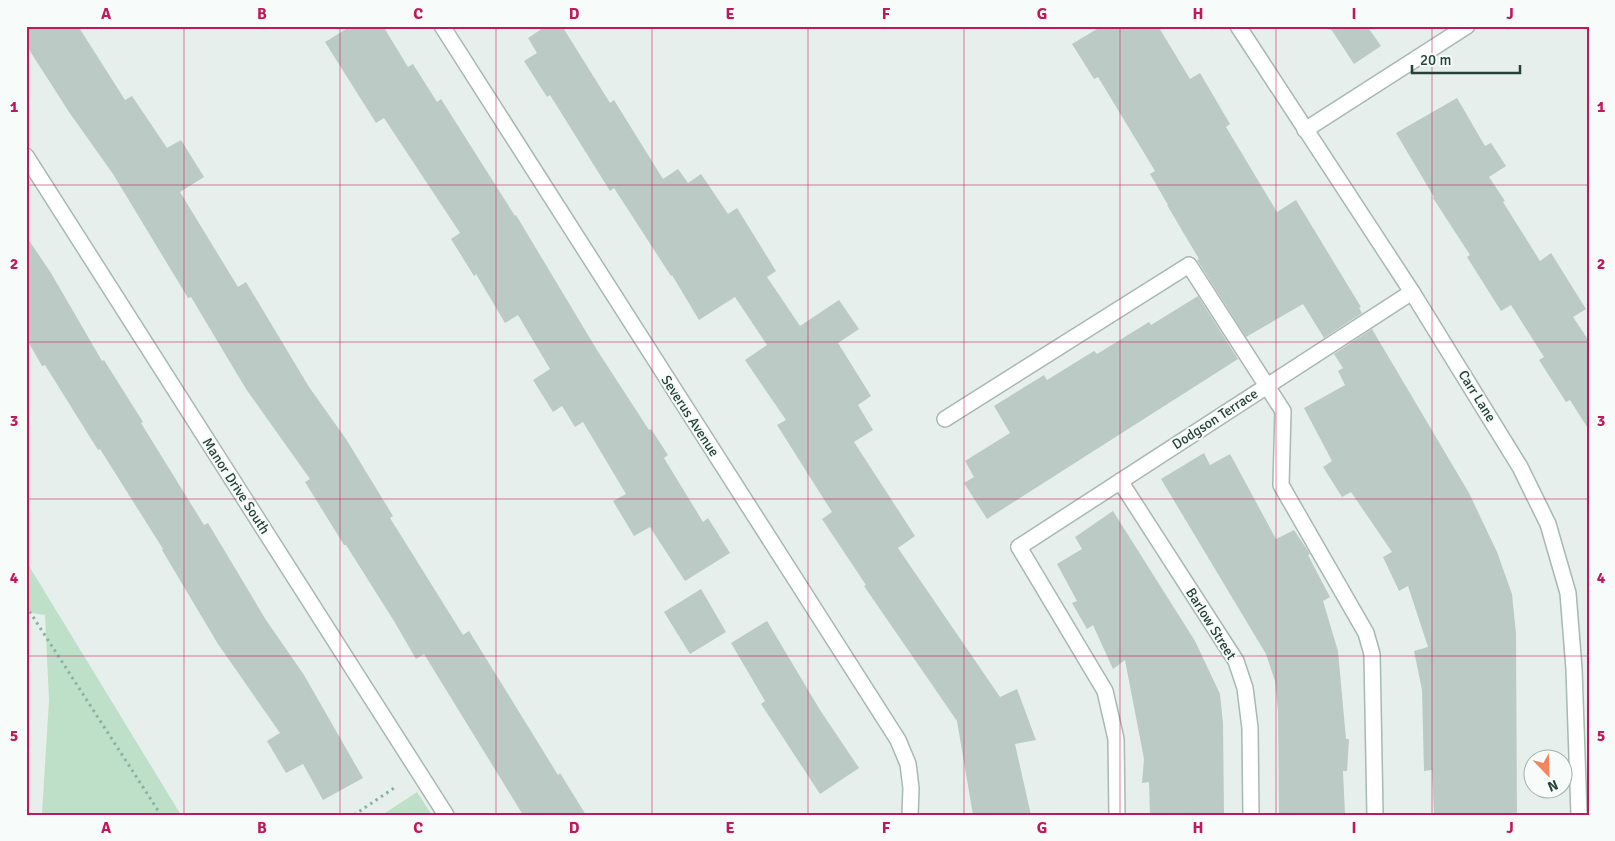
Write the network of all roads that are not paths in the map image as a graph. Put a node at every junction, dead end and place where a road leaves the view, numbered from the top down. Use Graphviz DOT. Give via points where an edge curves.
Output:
graph roads {
  1 [pos="442,26"];
  2 [pos="1238,26"];
  3 [pos="1467,26"];
  4 [pos="1305,130"];
  5 [pos="26,156"];
  6 [pos="1412,292"];
  7 [pos="1267,386"];
  8 [pos="945,419"];
  9 [pos="1120,481"];
  10 [pos="446,815"];
  11 [pos="910,815"];
  12 [pos="1117,815"];
  13 [pos="1251,815"];
  14 [pos="1375,815"];
  15 [pos="1579,815"];
  1 -- 11 [label="street, Severus Avenue" via="898,740 908,764"];
  2 -- 4 [label="street, Carr Lane"];
  3 -- 4 [label="street"];
  4 -- 6 [label="street, Carr Lane"];
  5 -- 10 [label="street, Manor Drive South"];
  6 -- 7 [label="street, Dodgson Terrace"];
  6 -- 15 [label="street, Carr Lane" via="1520,467 1548,524 1568,593"];
  7 -- 8 [label="street" via="1189,265"];
  7 -- 9 [label="street, Dodgson Terrace"];
  7 -- 14 [label="street" via="1283,411 1281,485 1366,633 1372,654"];
  9 -- 12 [label="street, Dodgson Terrace" via="1019,547 1105,690 1116,740"];
  9 -- 13 [label="street, Barlow Street" via="1236,661 1245,688 1250,728"];
}
